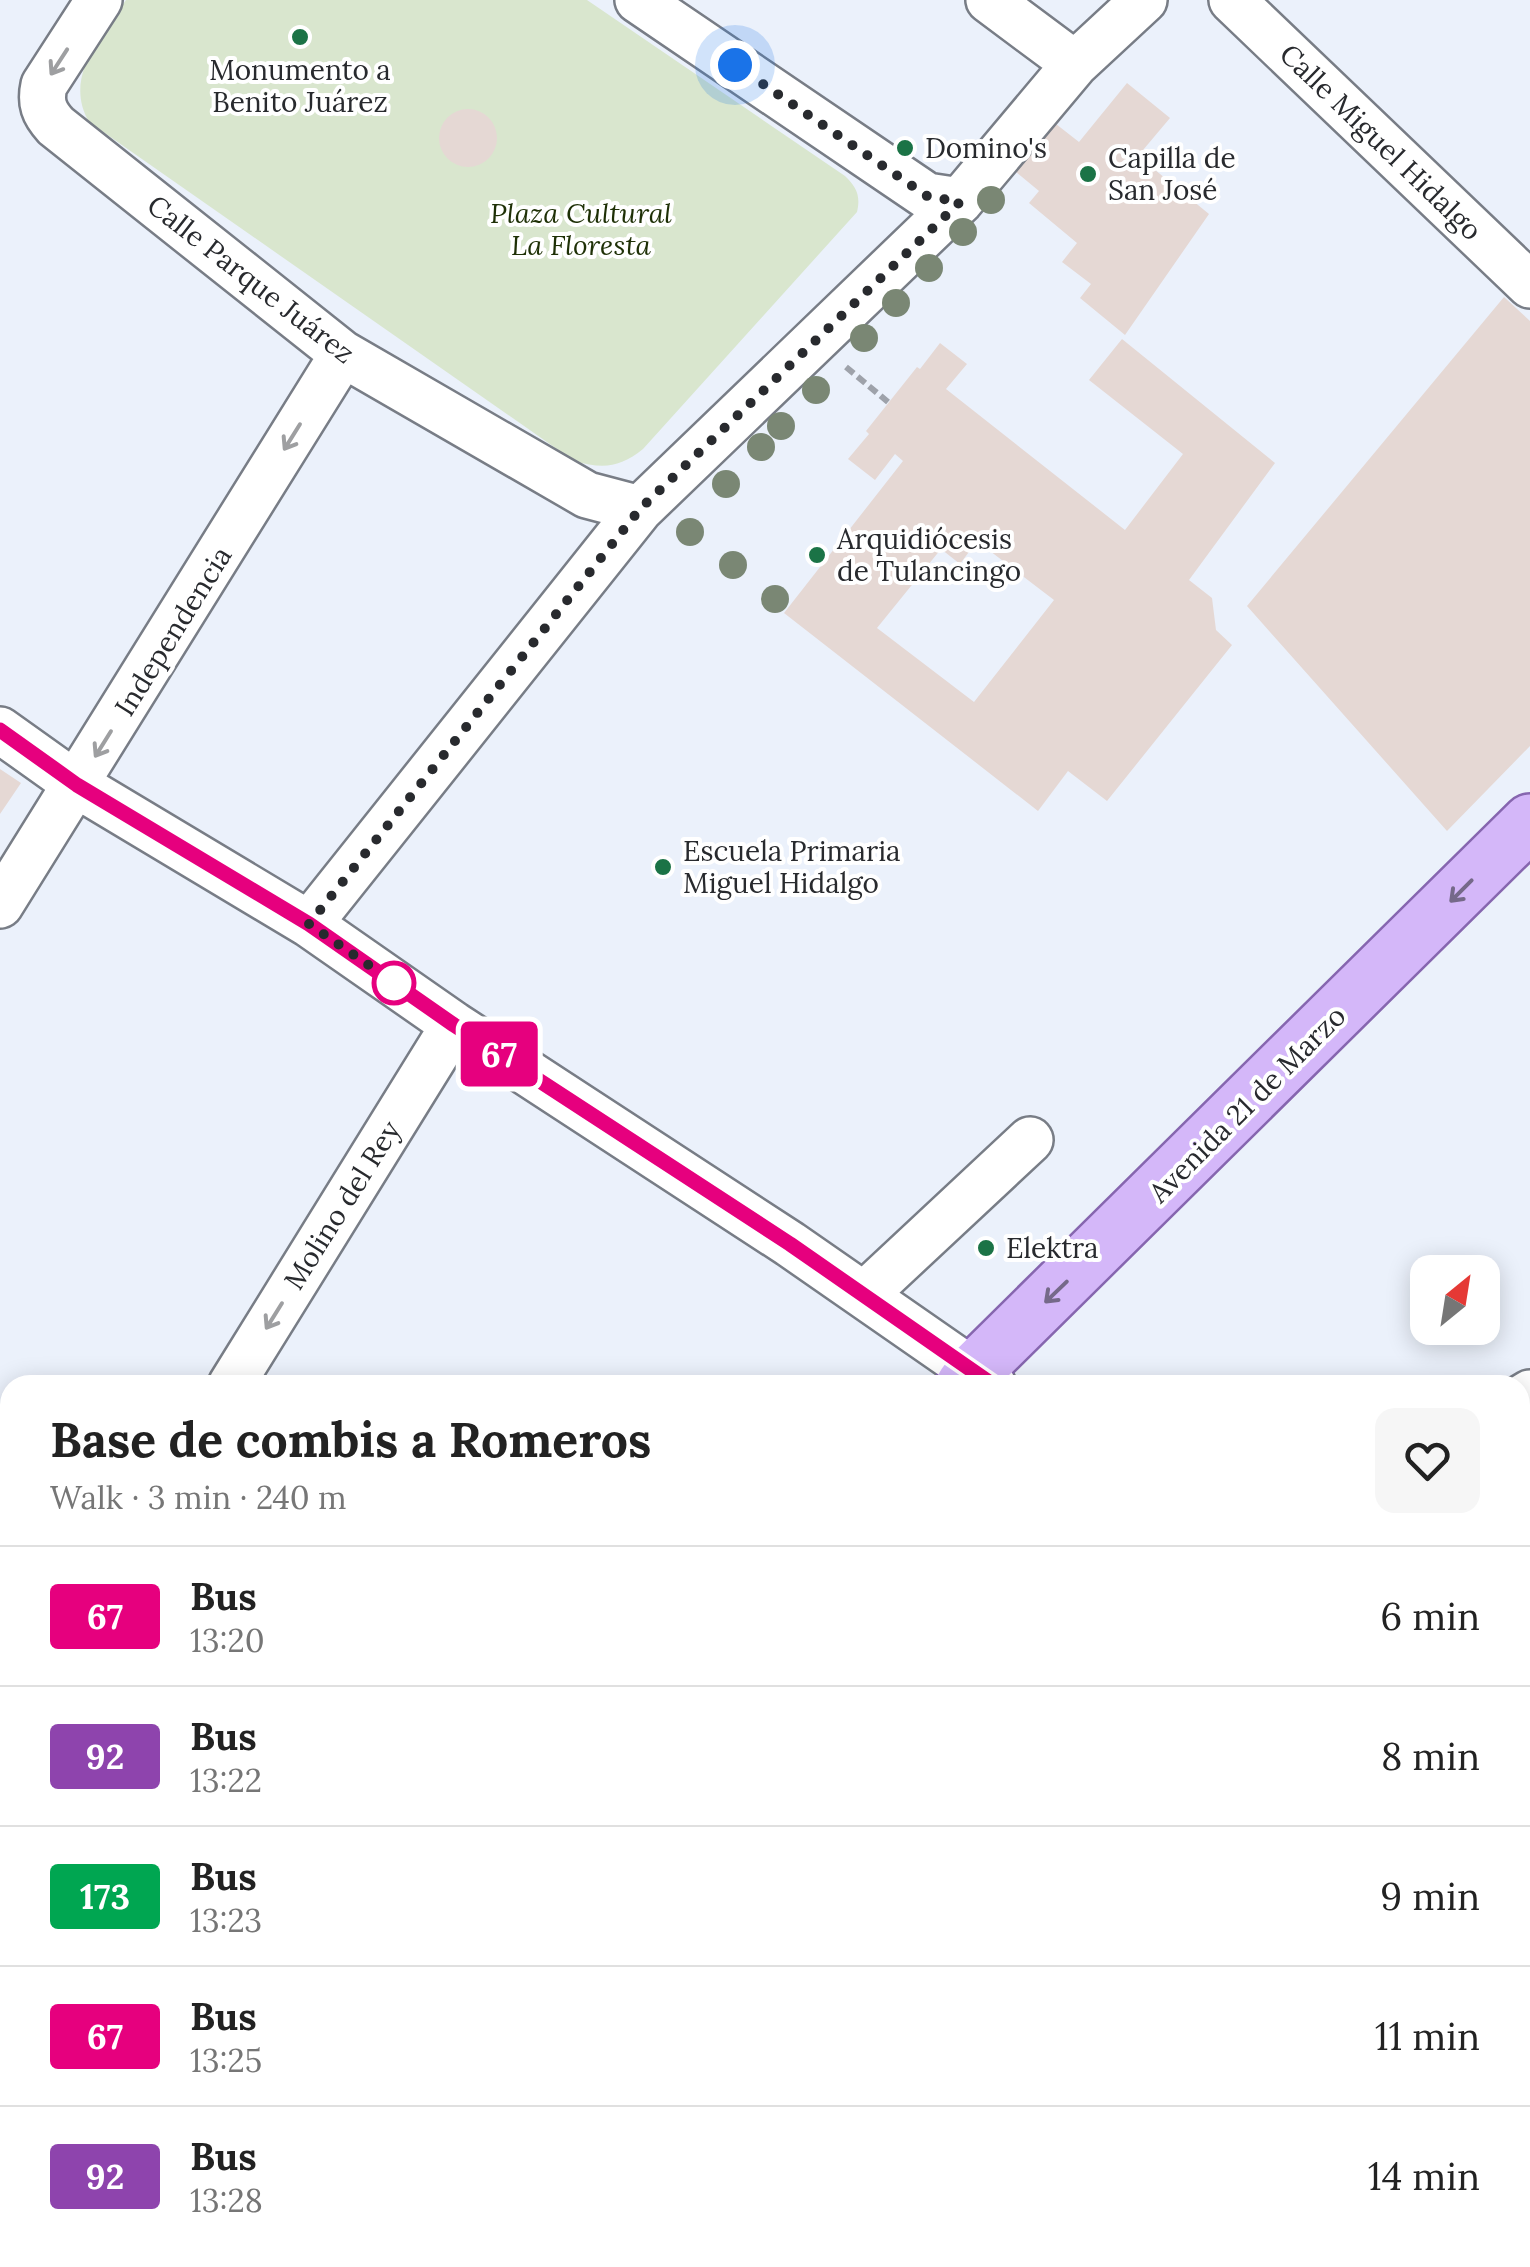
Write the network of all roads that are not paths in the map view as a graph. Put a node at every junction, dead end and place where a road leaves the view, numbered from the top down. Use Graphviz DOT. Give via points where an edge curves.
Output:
graph roads {
  1 [pos="99,0"];
  2 [pos="638,0"];
  3 [pos="989,0"];
  4 [pos="1144,0"];
  5 [pos="1232,0"];
  6 [pos="1075,64"];
  7 [pos="960,202"];
  8 [pos="1530,284"];
  9 [pos="343,354"];
  10 [pos="640,509"];
  11 [pos="0,730"];
  12 [pos="77,785"];
  13 [pos="1530,822"];
  14 [pos="0,905"];
  15 [pos="309,924"];
  16 [pos="454,1025"];
  17 [pos="1030,1140"];
  18 [pos="864,1295"];
  19 [pos="236,1375"];
  20 [pos="970,1375"];
  21 [pos="982,1375"];
  1 -- 9 [label="street, Calle Parque Juárez, one-way" via="44,85 45,114"];
  2 -- 7 [label="street" via="927,196"];
  3 -- 6 [label="street"];
  4 -- 6 [label="street"];
  5 -- 8 [label="street, Calle Miguel Hidalgo"];
  6 -- 7 [label="street"];
  7 -- 10 [label="street"];
  9 -- 10 [label="street, Calle Parque Juárez" via="587,495"];
  9 -- 12 [label="street, Independencia, one-way"];
  10 -- 15 [label="street"];
  11 -- 12 [label="street"];
  12 -- 14 [label="street, Independencia"];
  12 -- 15 [label="street"];
  13 -- 21 [label="main road, Avenida 21 de Marzo, one-way"];
  15 -- 16 [label="street"];
  16 -- 18 [label="street"];
  16 -- 19 [label="street, Molino del Rey, one-way"];
  17 -- 18 [label="street"];
  18 -- 20 [label="street"];
}
